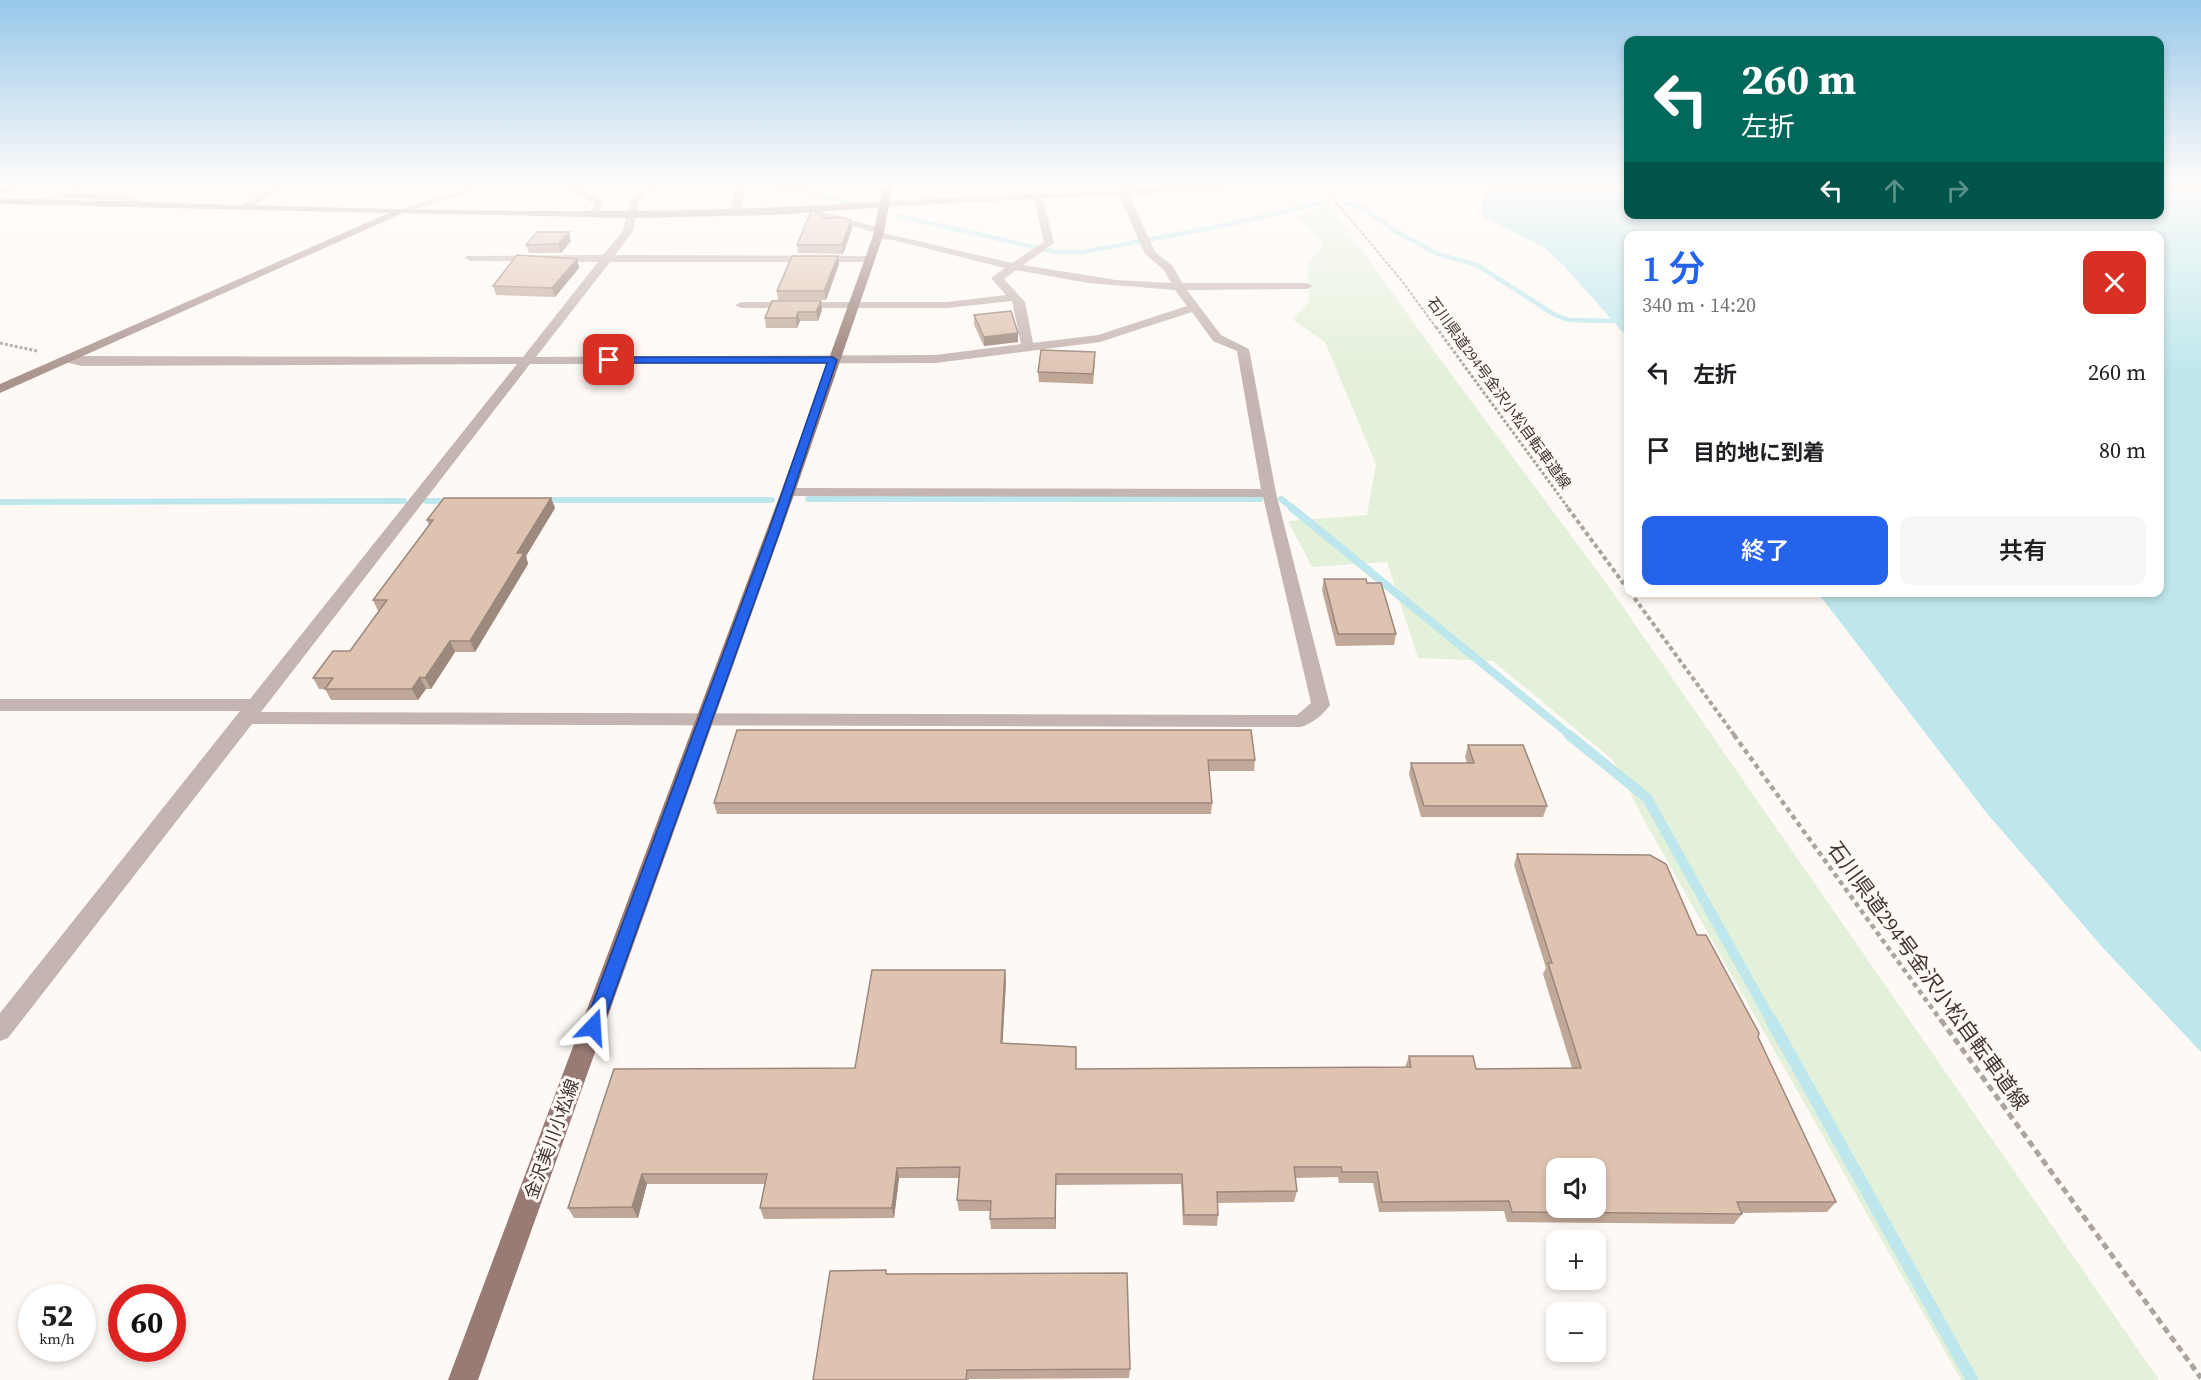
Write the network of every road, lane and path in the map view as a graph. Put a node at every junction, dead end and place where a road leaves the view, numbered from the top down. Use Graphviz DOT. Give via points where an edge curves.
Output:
graph roads {
  1 [pos="315,249"];
  2 [pos="613,249"];
  3 [pos="873,249"];
  4 [pos="945,249"];
  5 [pos="1039,249"];
  6 [pos="1148,249"];
  7 [pos="1376,249"];
  8 [pos="470,258"];
  9 [pos="606,258"];
  10 [pos="870,259"];
  11 [pos="1014,266"];
  12 [pos="1178,286"];
  13 [pos="1308,286"];
  14 [pos="1014,297"];
  15 [pos="741,305"];
  16 [pos="853,305"];
  17 [pos="1193,308"];
  18 [pos="1028,347"];
  19 [pos="69,359"];
  20 [pos="833,360"];
  21 [pos="526,362"];
  22 [pos="0,389"];
  23 [pos="788,492"];
  24 [pos="1269,493"];
  25 [pos="1624,584"];
  26 [pos="1634,597"];
  27 [pos="0,705"];
  28 [pos="250,711"];
  29 [pos="707,719"];
  30 [pos="0,1031"];
  31 [pos="2201,1378"];
  32 [pos="463,1380"];
  1 -- 19 [label="street"];
  2 -- 9 [label="street"];
  3 -- 10 [label="main road, 金沢美川小松線"];
  4 -- 11 [label="street"];
  5 -- 11 [label="street"];
  6 -- 12 [label="street" via="1169,268"];
  7 -- 25 [label="path, 石川県道294号金沢小松自転車道線"];
  8 -- 9 [label="street"];
  9 -- 10 [label="street"];
  9 -- 21 [label="street"];
  10 -- 16 [label="main road, 金沢美川小松線"];
  11 -- 12 [label="street" via="1116,283"];
  11 -- 14 [label="street" via="997,278"];
  12 -- 13 [label="street"];
  12 -- 17 [label="street"];
  14 -- 16 [label="street" via="947,305"];
  14 -- 18 [label="street" via="1019,302"];
  15 -- 16 [label="street"];
  16 -- 20 [label="main road, 金沢美川小松線"];
  17 -- 18 [label="street" via="1100,338"];
  17 -- 24 [label="street" via="1217,338 1243,349"];
  18 -- 20 [label="street" via="935,359"];
  19 -- 21 [label="street"];
  19 -- 22 [label="street"];
  20 -- 21 [label="street"];
  20 -- 23 [label="main road, 金沢美川小松線"];
  21 -- 28 [label="street"];
  23 -- 24 [label="street"];
  23 -- 29 [label="main road, 金沢美川小松線"];
  24 -- 29 [label="street" via="1321,705 1301,721"];
  26 -- 31 [label="path, 石川県道294号金沢小松自転車道線"];
  27 -- 28 [label="street"];
  28 -- 29 [label="street"];
  28 -- 30 [label="street"];
  29 -- 32 [label="main road, 金沢美川小松線"];
}
